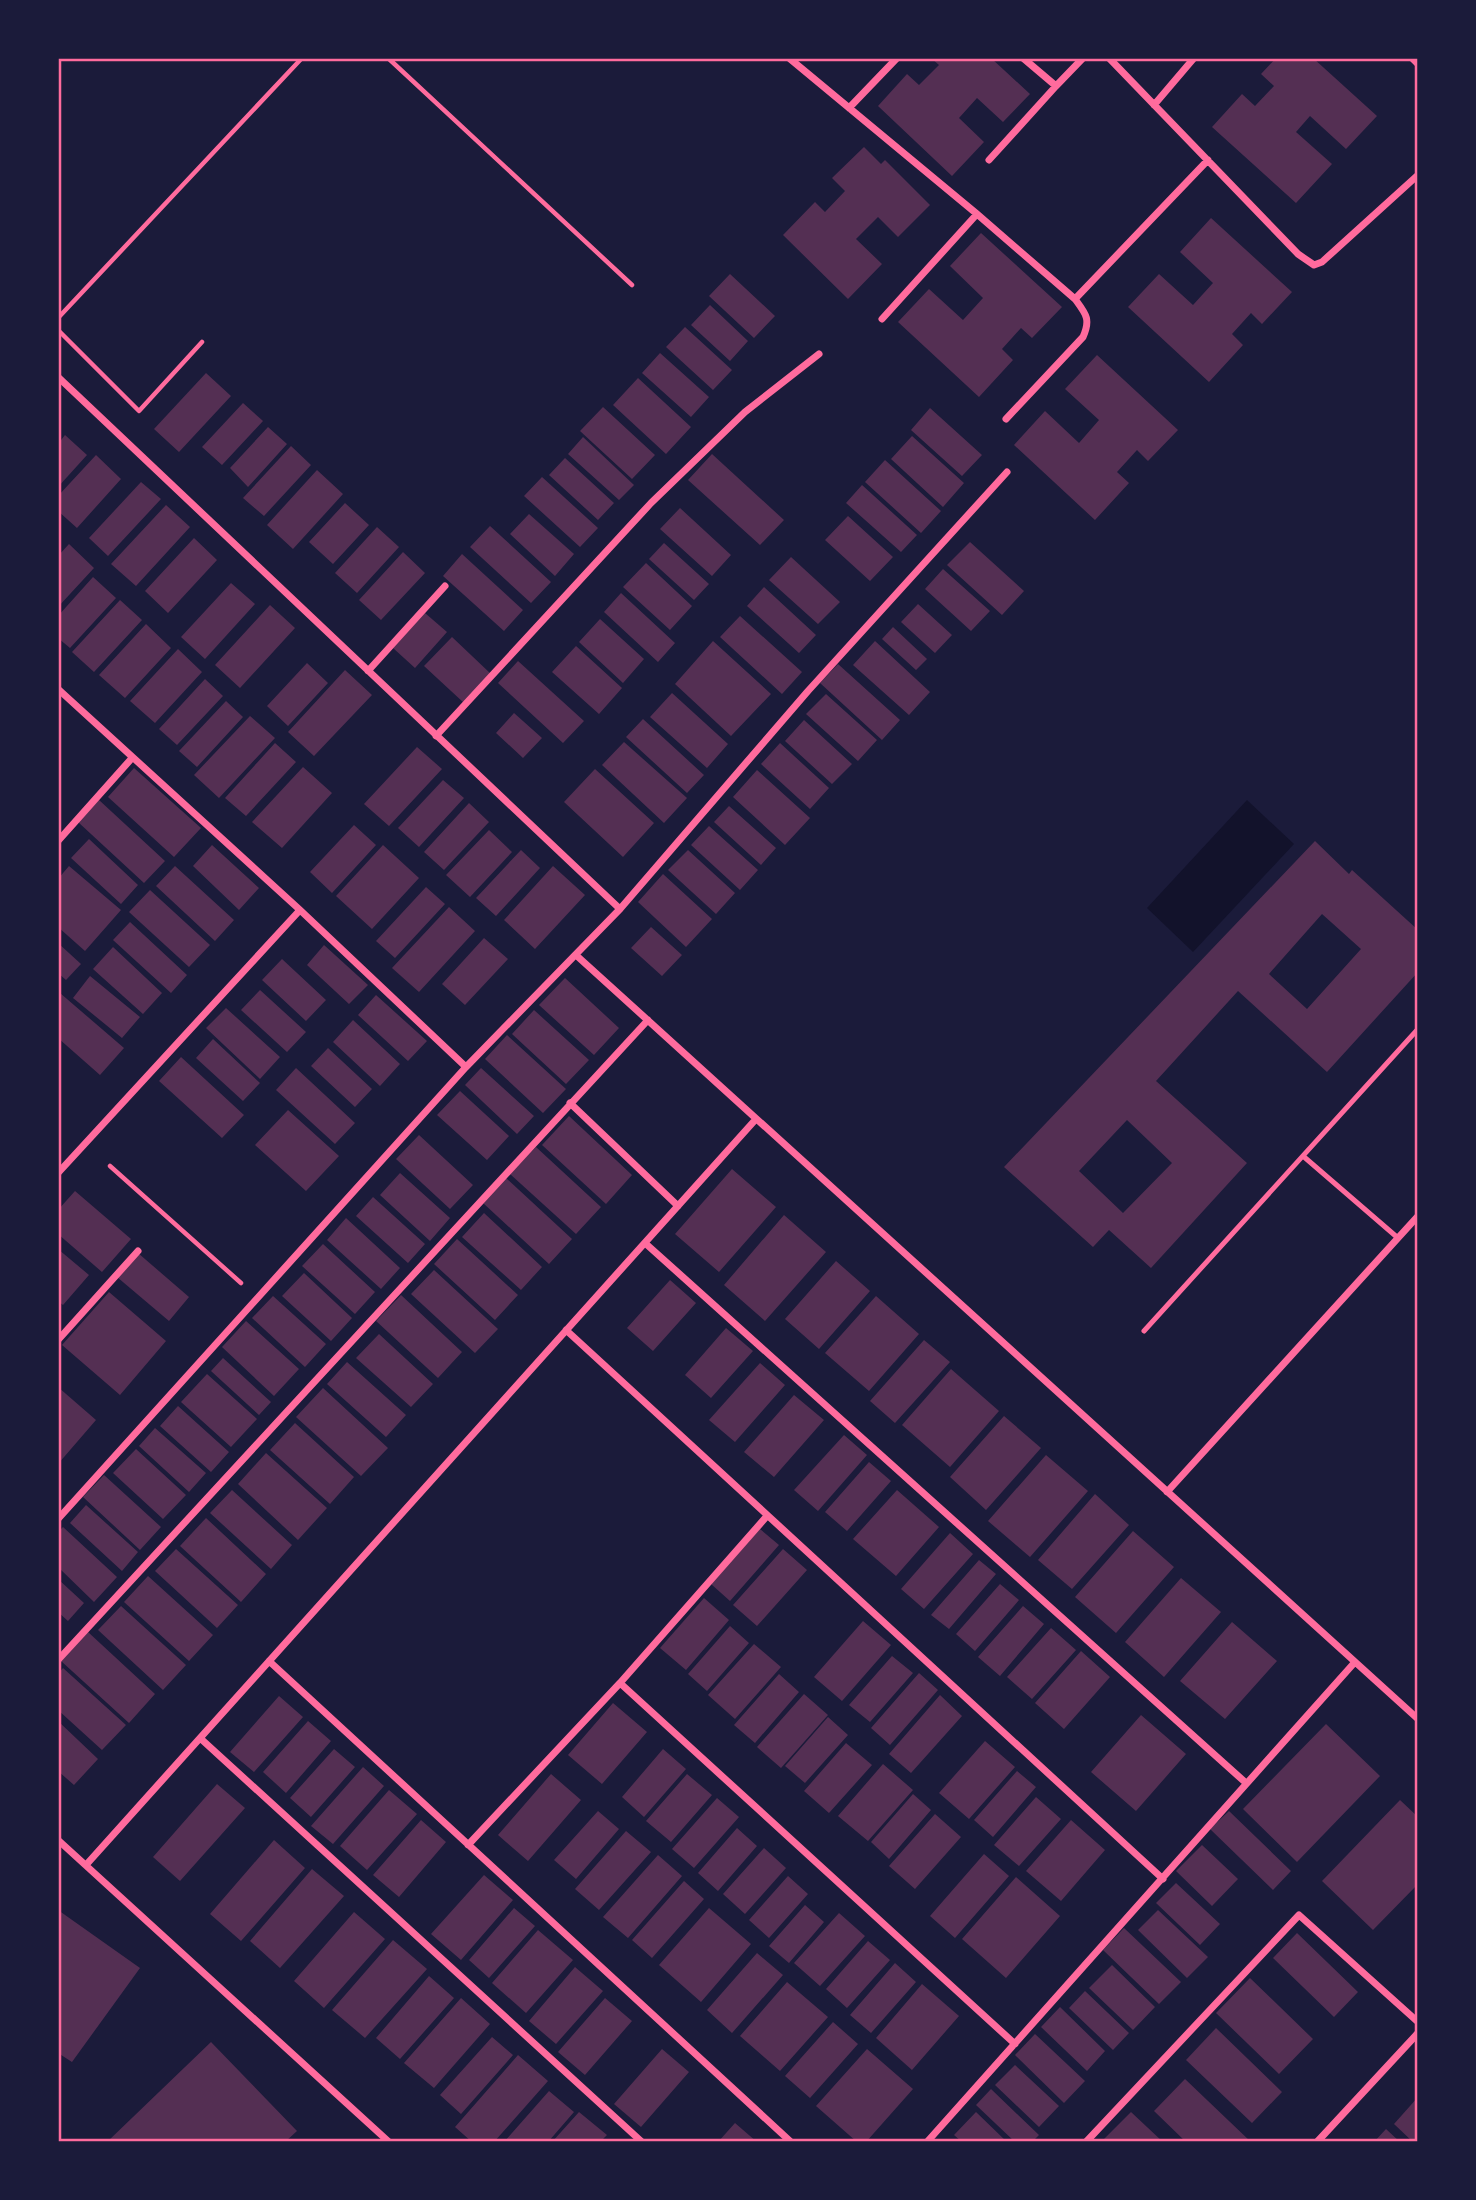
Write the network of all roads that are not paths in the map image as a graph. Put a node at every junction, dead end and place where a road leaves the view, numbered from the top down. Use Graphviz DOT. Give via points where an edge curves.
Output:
graph roads {
  1 [pos="789,58"];
  2 [pos="897,58"];
  3 [pos="1023,58"];
  4 [pos="1083,58"];
  5 [pos="1109,58"];
  6 [pos="1194,58"];
  7 [pos="1412,58"];
  8 [pos="1418,64"];
  9 [pos="1056,86"];
  10 [pos="1154,105"];
  11 [pos="849,108"];
  12 [pos="989,160"];
  13 [pos="1208,160"];
  14 [pos="1418,174"];
  15 [pos="977,214"];
  16 [pos="1075,299"];
  17 [pos="882,319"];
  18 [pos="819,354"];
  19 [pos="58,377"];
  20 [pos="1006,419"];
  21 [pos="1007,472"];
  22 [pos="1418,574"];
  23 [pos="445,586"];
  24 [pos="1418,599"];
  25 [pos="368,671"];
  26 [pos="58,689"];
  27 [pos="436,736"];
  28 [pos="132,758"];
  29 [pos="58,841"];
  30 [pos="620,909"];
  31 [pos="300,910"];
  32 [pos="577,956"];
  33 [pos="648,1020"];
  34 [pos="1418,1029"];
  35 [pos="466,1067"];
  36 [pos="570,1103"];
  37 [pos="756,1119"];
  38 [pos="1303,1156"];
  39 [pos="58,1174"];
  40 [pos="678,1206"];
  41 [pos="1418,1216"];
  42 [pos="1398,1238"];
  43 [pos="645,1243"];
  44 [pos="138,1251"];
  45 [pos="566,1331"];
  46 [pos="1144,1331"];
  47 [pos="58,1340"];
  48 [pos="1167,1492"];
  49 [pos="767,1516"];
  50 [pos="58,1519"];
  51 [pos="58,1660"];
  52 [pos="269,1661"];
  53 [pos="1355,1662"];
  54 [pos="620,1682"];
  55 [pos="1418,1719"];
  56 [pos="200,1738"];
  57 [pos="1246,1783"];
  58 [pos="58,1840"];
  59 [pos="468,1845"];
  60 [pos="86,1865"];
  61 [pos="1163,1879"];
  62 [pos="1418,2022"];
  63 [pos="1418,2033"];
  64 [pos="1015,2044"];
  65 [pos="389,2142"];
  66 [pos="642,2142"];
  67 [pos="791,2142"];
  68 [pos="927,2142"];
  69 [pos="1086,2142"];
  70 [pos="1317,2142"];
  1 -- 11 [label="street"];
  2 -- 11 [label="street"];
  3 -- 9 [label="street"];
  4 -- 9 [label="street"];
  5 -- 10 [label="street"];
  6 -- 10 [label="street"];
  7 -- 8 [label="street"];
  9 -- 12 [label="street"];
  10 -- 13 [label="street"];
  11 -- 15 [label="street"];
  13 -- 14 [label="street" via="1314,265"];
  13 -- 16 [label="street"];
  15 -- 16 [label="street"];
  15 -- 17 [label="street"];
  16 -- 20 [label="street" via="1086,313 1083,337"];
  18 -- 27 [label="street" via="746,412 651,503"];
  19 -- 25 [label="street"];
  21 -- 30 [label="street" via="808,691"];
  22 -- 24 [label="lane"];
  23 -- 25 [label="street"];
  25 -- 27 [label="street"];
  26 -- 28 [label="street"];
  27 -- 30 [label="street"];
  28 -- 29 [label="street"];
  28 -- 31 [label="street"];
  30 -- 32 [label="street"];
  31 -- 35 [label="street"];
  31 -- 39 [label="street"];
  32 -- 33 [label="street"];
  32 -- 35 [label="street"];
  33 -- 36 [label="street"];
  33 -- 37 [label="street"];
  34 -- 38 [label="lane"];
  35 -- 50 [label="street"];
  36 -- 40 [label="street"];
  36 -- 51 [label="street"];
  37 -- 40 [label="street"];
  37 -- 48 [label="street"];
  38 -- 42 [label="lane"];
  38 -- 46 [label="lane"];
  40 -- 43 [label="street"];
  41 -- 42 [label="street"];
  42 -- 48 [label="street"];
  43 -- 45 [label="street"];
  43 -- 57 [label="street"];
  44 -- 47 [label="street"];
  45 -- 49 [label="street"];
  45 -- 52 [label="street"];
  48 -- 53 [label="street"];
  49 -- 54 [label="street"];
  49 -- 61 [label="street"];
  52 -- 56 [label="street"];
  52 -- 59 [label="street"];
  53 -- 55 [label="street"];
  53 -- 57 [label="street"];
  54 -- 59 [label="street"];
  54 -- 64 [label="street"];
  56 -- 60 [label="street"];
  56 -- 66 [label="street"];
  57 -- 61 [label="street"];
  58 -- 60 [label="street"];
  59 -- 67 [label="street"];
  60 -- 65 [label="street"];
  61 -- 64 [label="street"];
  62 -- 69 [label="street" via="1299,1915"];
  63 -- 70 [label="street"];
  64 -- 68 [label="street"];
}
